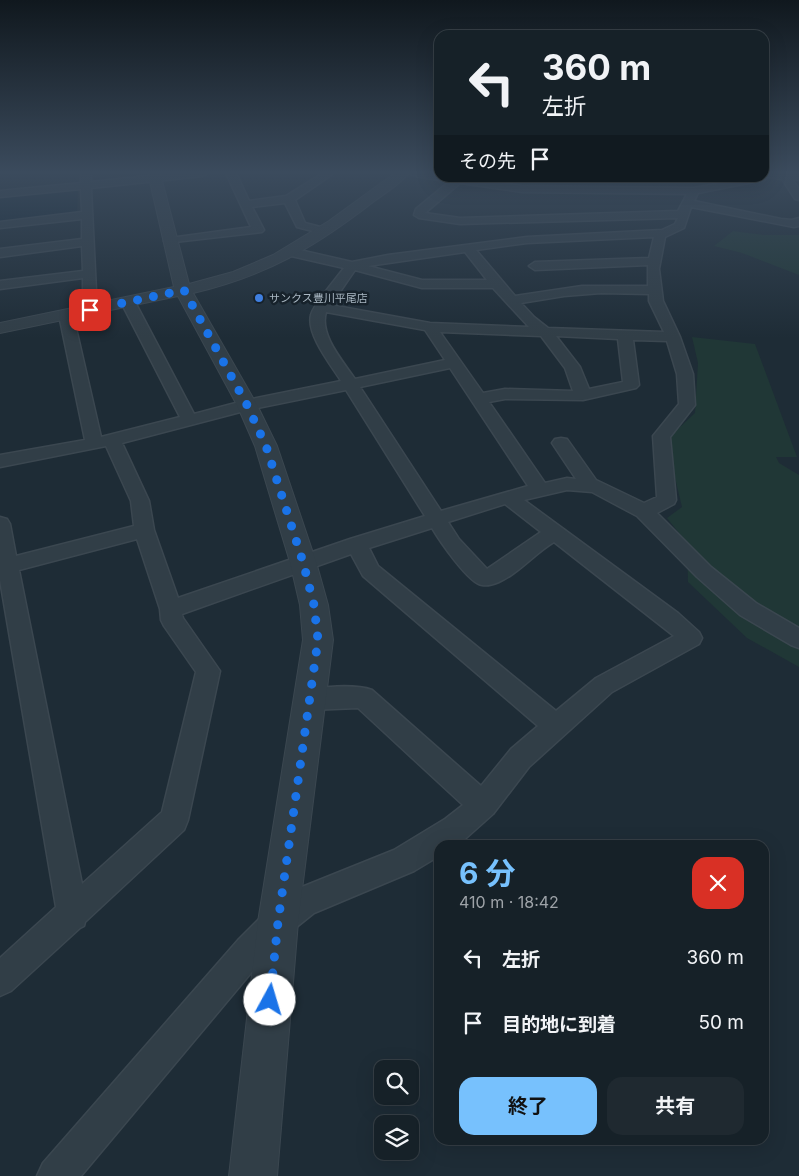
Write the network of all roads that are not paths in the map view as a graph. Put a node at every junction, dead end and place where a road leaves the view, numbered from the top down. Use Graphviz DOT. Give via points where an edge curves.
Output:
graph roads {
  1 [pos="86,228"];
  2 [pos="167,228"];
  3 [pos="257,228"];
  4 [pos="314,228"];
  5 [pos="327,228"];
  6 [pos="555,228"];
  7 [pos="676,228"];
  8 [pos="324,230"];
  9 [pos="662,232"];
  10 [pos="561,238"];
  11 [pos="170,241"];
  12 [pos="87,242"];
  13 [pos="516,242"];
  14 [pos="469,249"];
  15 [pos="291,252"];
  16 [pos="0,253"];
  17 [pos="653,261"];
  18 [pos="352,266"];
  19 [pos="534,266"];
  20 [pos="88,274"];
  21 [pos="496,284"];
  22 [pos="0,285"];
  23 [pos="184,290"];
  24 [pos="655,290"];
  25 [pos="562,292"];
  26 [pos="511,301"];
  27 [pos="128,302"];
  28 [pos="321,307"];
  29 [pos="90,310"];
  30 [pos="66,315"];
  31 [pos="430,326"];
  32 [pos="0,328"];
  33 [pos="545,332"];
  34 [pos="625,335"];
  35 [pos="673,337"];
  36 [pos="455,363"];
  37 [pos="350,384"];
  38 [pos="583,395"];
  39 [pos="479,399"];
  40 [pos="247,405"];
  41 [pos="189,420"];
  42 [pos="103,441"];
  43 [pos="561,443"];
  44 [pos="0,461"];
  45 [pos="590,485"];
  46 [pos="540,490"];
  47 [pos="508,497"];
  48 [pos="644,511"];
  49 [pos="436,520"];
  50 [pos="0,524"];
  51 [pos="144,530"];
  52 [pos="555,532"];
  53 [pos="357,544"];
  54 [pos="303,562"];
  55 [pos="4,566"];
  56 [pos="171,609"];
  57 [pos="799,640"];
  58 [pos="310,699"];
  59 [pos="556,726"];
  60 [pos="483,805"];
  61 [pos="437,840"];
  62 [pos="434,842"];
  63 [pos="73,915"];
  64 [pos="278,922"];
  65 [pos="0,980"];
  66 [pos="56,1176"];
  67 [pos="253,1176"];
  1 -- 12 [label="street"];
  2 -- 11 [label="street"];
  3 -- 11 [label="street"];
  4 -- 8 [label="street"];
  5 -- 8 [label="street"];
  6 -- 10 [label="street"];
  7 -- 9 [label="street"];
  8 -- 15 [label="street"];
  9 -- 10 [label="street"];
  9 -- 17 [label="street"];
  10 -- 13 [label="street"];
  11 -- 23 [label="street"];
  12 -- 16 [label="street"];
  12 -- 20 [label="street"];
  13 -- 14 [label="street"];
  13 -- 19 [label="street"];
  14 -- 18 [label="street"];
  14 -- 21 [label="street"];
  15 -- 18 [label="street"];
  15 -- 23 [label="street" via="262,267"];
  17 -- 19 [label="street"];
  17 -- 24 [label="street"];
  18 -- 21 [label="street" via="422,284"];
  18 -- 28 [label="street"];
  19 -- 25 [label="street"];
  20 -- 22 [label="street"];
  20 -- 29 [label="street"];
  21 -- 26 [label="street"];
  23 -- 27 [label="street"];
  23 -- 40 [label="street"];
  24 -- 25 [label="street"];
  24 -- 35 [label="street" via="656,301"];
  25 -- 26 [label="street"];
  26 -- 33 [label="street"];
  27 -- 29 [label="street"];
  27 -- 41 [label="street"];
  28 -- 31 [label="street"];
  28 -- 37 [label="street" via="318,330"];
  29 -- 30 [label="street"];
  30 -- 32 [label="street"];
  30 -- 42 [label="street"];
  31 -- 33 [label="street"];
  31 -- 36 [label="street"];
  33 -- 34 [label="street"];
  33 -- 38 [label="street" via="572,367"];
  34 -- 35 [label="street"];
  34 -- 38 [label="street" via="631,385"];
  35 -- 48 [label="street" via="685,374 687,405 661,436 667,500"];
  36 -- 37 [label="street"];
  36 -- 39 [label="street"];
  37 -- 40 [label="street"];
  37 -- 49 [label="street"];
  38 -- 39 [label="street" via="506,394"];
  39 -- 46 [label="street"];
  40 -- 41 [label="street"];
  40 -- 54 [label="street" via="266,446"];
  41 -- 42 [label="street"];
  42 -- 44 [label="street"];
  42 -- 51 [label="street" via="140,501"];
  43 -- 45 [label="street"];
  45 -- 46 [label="street" via="567,484"];
  45 -- 48 [label="street"];
  46 -- 47 [label="street"];
  47 -- 49 [label="street"];
  47 -- 52 [label="street"];
  48 -- 57 [label="street" via="704,572 748,609"];
  49 -- 52 [label="street" via="452,544 483,578 502,571"];
  49 -- 53 [label="street"];
  50 -- 55 [label="street"];
  51 -- 55 [label="street"];
  51 -- 56 [label="street"];
  52 -- 59 [label="street" via="691,638 604,686"];
  53 -- 54 [label="street"];
  53 -- 59 [label="street" via="370,571"];
  54 -- 56 [label="street"];
  54 -- 58 [label="street" via="314,605 318,640"];
  55 -- 63 [label="street"];
  56 -- 63 [label="street" via="172,620 208,671 174,820"];
  58 -- 60 [label="street" via="363,697"];
  58 -- 64 [label="street"];
  59 -- 60 [label="street" via="520,758"];
  60 -- 61 [label="street"];
  62 -- 64 [label="street" via="404,861 303,902"];
  63 -- 65 [label="street"];
  64 -- 66 [label="street" via="250,950"];
  64 -- 67 [label="street"];
}
